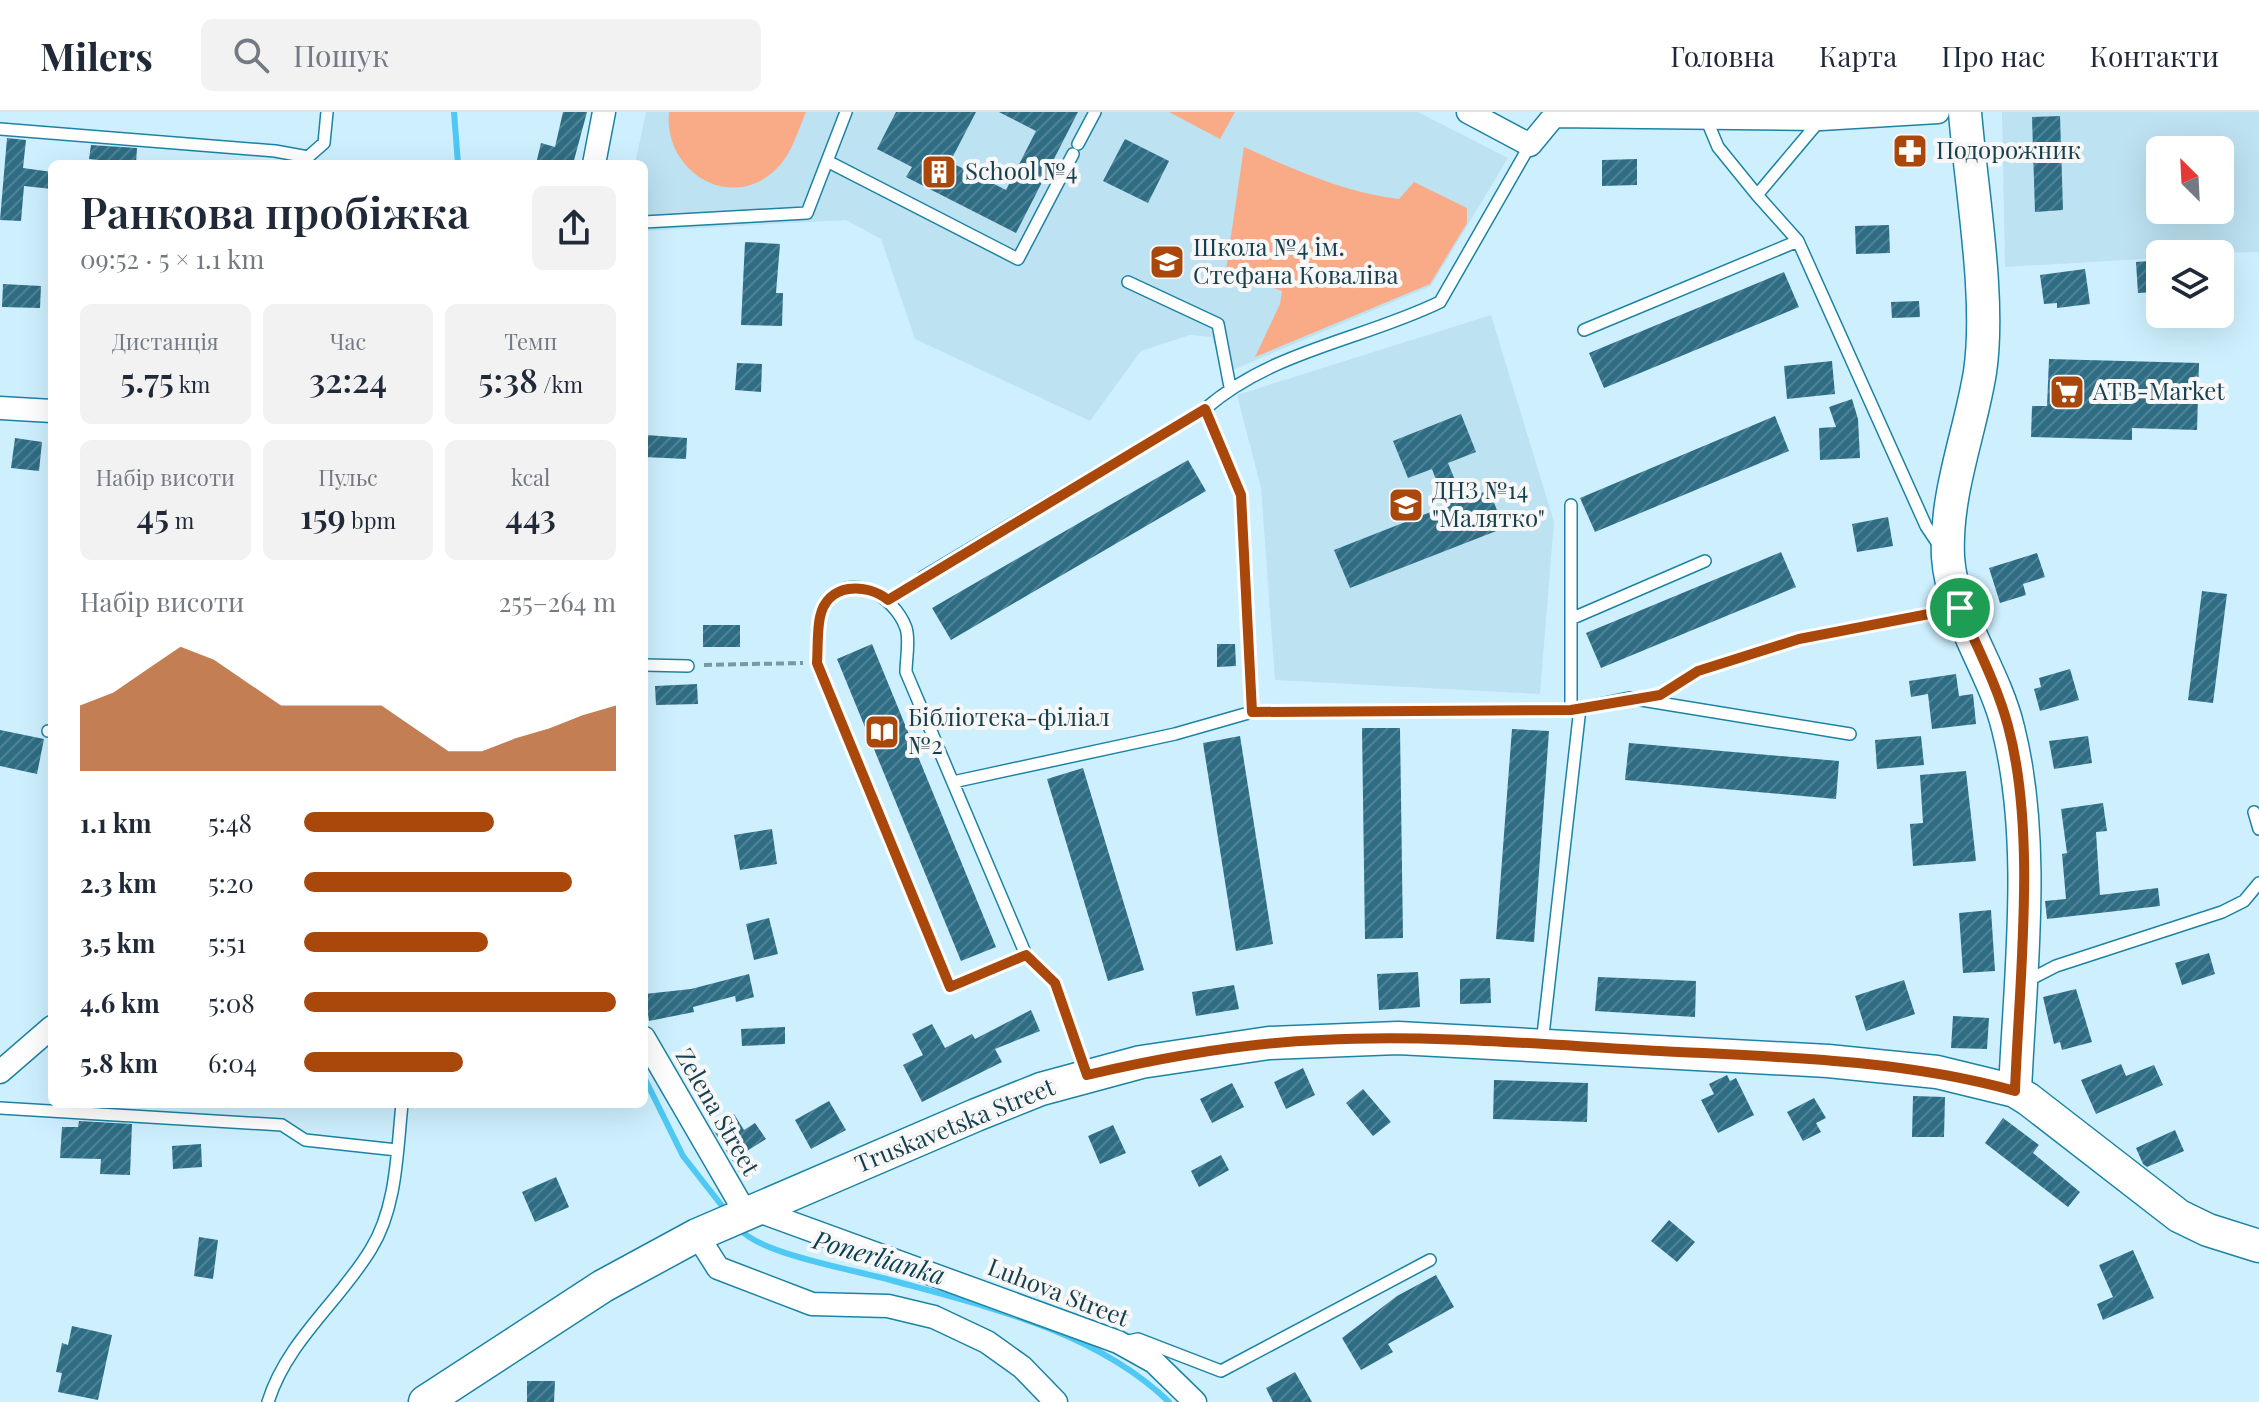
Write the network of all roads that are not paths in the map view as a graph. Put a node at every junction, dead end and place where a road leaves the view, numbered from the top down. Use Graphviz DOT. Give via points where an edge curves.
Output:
graph roads {
  1 [pos="327,112"];
  2 [pos="604,112"];
  3 [pos="846,112"];
  4 [pos="1095,112"];
  5 [pos="1468,112"];
  6 [pos="1938,112"];
  7 [pos="1965,112"];
  8 [pos="1574,113"];
  9 [pos="1704,115"];
  10 [pos="1821,119"];
  11 [pos="0,129"];
  12 [pos="1530,145"];
  13 [pos="308,160"];
  14 [pos="595,160"];
  15 [pos="827,161"];
  16 [pos="1757,195"];
  17 [pos="648,222"];
  18 [pos="1798,241"];
  19 [pos="1128,282"];
  20 [pos="1584,330"];
  21 [pos="1230,387"];
  22 [pos="0,408"];
  23 [pos="1205,409"];
  24 [pos="48,411"];
  25 [pos="1571,505"];
  26 [pos="1705,561"];
  27 [pos="1948,561"];
  28 [pos="923,577"];
  29 [pos="1960,608"];
  30 [pos="1573,618"];
  31 [pos="648,665"];
  32 [pos="688,666"];
  33 [pos="1629,698"];
  34 [pos="1576,709"];
  35 [pos="1252,712"];
  36 [pos="1850,734"];
  37 [pos="953,782"];
  38 [pos="2254,812"];
  39 [pos="2259,829"];
  40 [pos="2259,883"];
  41 [pos="1026,955"];
  42 [pos="2019,984"];
  43 [pos="48,1030"];
  44 [pos="1542,1045"];
  45 [pos="648,1046"];
  46 [pos="0,1072"];
  47 [pos="1087,1075"];
  48 [pos="2015,1091"];
  49 [pos="0,1108"];
  50 [pos="402,1108"];
  51 [pos="397,1150"];
  52 [pos="730,1219"];
  53 [pos="2259,1246"];
  54 [pos="1430,1260"];
  55 [pos="1118,1342"];
  56 [pos="268,1402"];
  57 [pos="425,1402"];
  58 [pos="1056,1402"];
  59 [pos="1195,1402"];
  1 -- 13 [label="lane" via="324,143"];
  2 -- 14 [label="street"];
  3 -- 15 [label="lane"];
  4 -- 15 [label="lane" via="1018,259"];
  5 -- 12 [label="street"];
  6 -- 10 [label="street"];
  7 -- 27 [label="main road" via="1983,325 1980,372 1953,490"];
  8 -- 9 [label="street"];
  8 -- 12 [label="street" via="1554,116"];
  9 -- 10 [label="street"];
  9 -- 16 [label="lane" via="1718,147"];
  10 -- 16 [label="lane"];
  11 -- 13 [label="lane" via="275,151"];
  12 -- 21 [label="lane" via="1440,302 1318,345"];
  15 -- 17 [label="lane" via="807,213"];
  16 -- 18 [label="lane"];
  18 -- 20 [label="lane"];
  18 -- 27 [label="lane" via="1926,526"];
  19 -- 21 [label="lane" via="1218,324"];
  21 -- 23 [label="lane"];
  22 -- 24 [label="street"];
  23 -- 28 [label="lane"];
  23 -- 35 [label="lane" via="1241,495"];
  25 -- 30 [label="lane"];
  26 -- 30 [label="lane"];
  27 -- 29 [label="main road"];
  29 -- 33 [label="lane" via="1799,639 1698,671 1660,695"];
  29 -- 42 [label="main road" via="1994,685 2018,785 2023,898"];
  30 -- 34 [label="lane"];
  31 -- 32 [label="lane"];
  33 -- 34 [label="lane"];
  33 -- 36 [label="lane"];
  34 -- 35 [label="lane"];
  34 -- 44 [label="lane"];
  35 -- 37 [label="lane"];
  37 -- 41 [label="lane"];
  37 -- 41 [label="lane" via="906,672 906,629 888,600 863,587 831,598 820,616 817,663 950,987"];
  38 -- 39 [label="lane"];
  40 -- 42 [label="lane" via="2244,901 2222,912 2056,966"];
  41 -- 47 [label="lane" via="1055,983"];
  42 -- 48 [label="main road"];
  43 -- 46 [label="street"];
  44 -- 47 [label="main road, Truskavetska Street" via="1307,1040 1180,1055"];
  44 -- 48 [label="main road, Truskavetska Street" via="1828,1061 1937,1072"];
  45 -- 52 [label="street, Zelena Street"];
  47 -- 52 [label="main road, Truskavetska Street" via="976,1115"];
  48 -- 53 [label="main road, Truskavetska Street" via="2156,1201 2208,1230"];
  49 -- 51 [label="lane" via="282,1125 305,1140"];
  50 -- 51 [label="lane"];
  51 -- 56 [label="lane" via="391,1196 372,1247 294,1348"];
  52 -- 55 [label="street, Luhova Street"];
  52 -- 57 [label="main road, Truskavetska Street" via="603,1286"];
  52 -- 58 [label="street" via="718,1268 812,1304 888,1306 934,1317 987,1342 1022,1367"];
  54 -- 55 [label="lane" via="1221,1371 1138,1339"];
  55 -- 59 [label="street, Luhova Street" via="1154,1362"];
}
